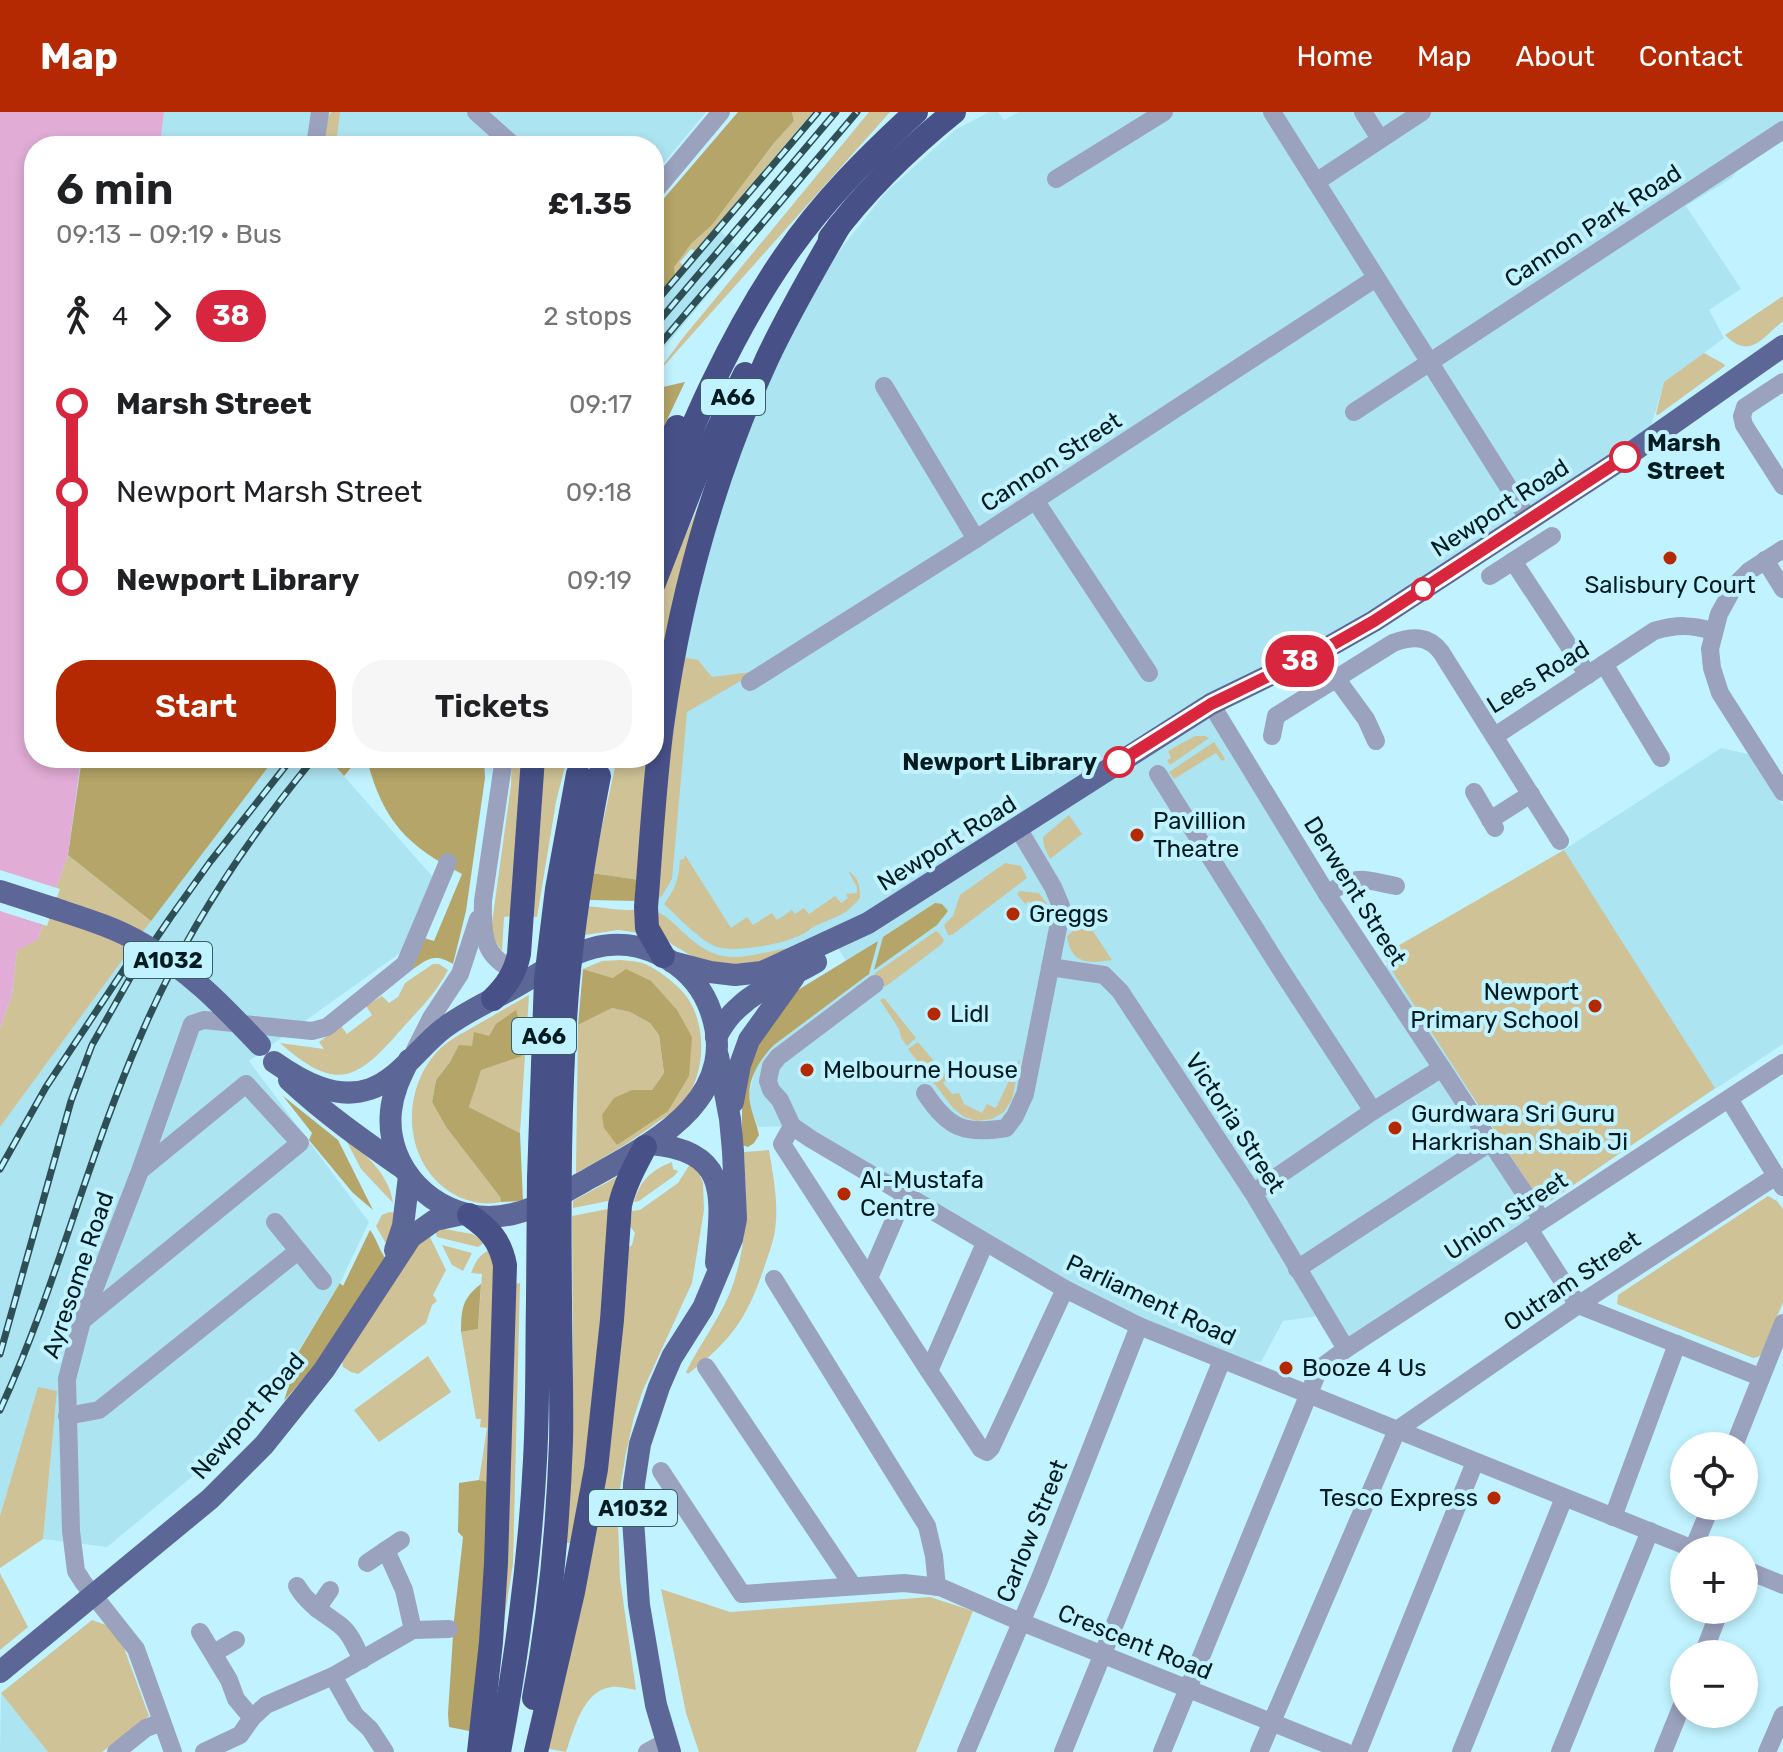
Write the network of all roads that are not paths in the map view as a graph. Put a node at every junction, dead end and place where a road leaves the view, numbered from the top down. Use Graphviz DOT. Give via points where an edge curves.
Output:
graph roads {
  1 [pos="320,112"];
  2 [pos="476,112"];
  3 [pos="721,112"];
  4 [pos="916,112"];
  5 [pos="954,112"];
  6 [pos="1164,112"];
  7 [pos="1272,112"];
  8 [pos="1363,112"];
  9 [pos="1422,112"];
  10 [pos="1783,130"];
  11 [pos="316,136"];
  12 [pos="503,136"];
  13 [pos="1380,139"];
  14 [pos="1056,179"];
  15 [pos="664,180"];
  16 [pos="1316,182"];
  17 [pos="839,226"];
  18 [pos="1376,278"];
  19 [pos="752,307"];
  20 [pos="1783,346"];
  21 [pos="1429,363"];
  22 [pos="1783,382"];
  23 [pos="884,386"];
  24 [pos="1354,412"];
  25 [pos="664,452"];
  26 [pos="1783,486"];
  27 [pos="664,495"];
  28 [pos="1035,500"];
  29 [pos="1529,520"];
  30 [pos="1552,536"];
  31 [pos="976,539"];
  32 [pos="1783,549"];
  33 [pos="664,557"];
  34 [pos="1765,560"];
  35 [pos="1513,561"];
  36 [pos="1490,576"];
  37 [pos="1783,589"];
  38 [pos="1714,631"];
  39 [pos="1604,664"];
  40 [pos="1149,673"];
  41 [pos="1588,675"];
  42 [pos="1336,678"];
  43 [pos="750,682"];
  44 [pos="1211,704"];
  45 [pos="664,716"];
  46 [pos="1272,736"];
  47 [pos="1495,736"];
  48 [pos="1376,741"];
  49 [pos="1661,758"];
  50 [pos="503,768"];
  51 [pos="532,768"];
  52 [pos="590,768"];
  53 [pos="658,768"];
  54 [pos="1158,774"];
  55 [pos="1474,792"];
  56 [pos="1783,792"];
  57 [pos="1531,794"];
  58 [pos="1018,828"];
  59 [pos="1560,841"];
  60 [pos="448,862"];
  61 [pos="1396,886"];
  62 [pos="0,891"];
  63 [pos="1327,894"];
  64 [pos="483,901"];
  65 [pos="868,923"];
  66 [pos="668,959"];
  67 [pos="1050,967"];
  68 [pos="524,974"];
  69 [pos="796,974"];
  70 [pos="493,999"];
  71 [pos="877,1007"];
  72 [pos="716,1042"];
  73 [pos="267,1054"];
  74 [pos="411,1058"];
  75 [pos="1783,1063"];
  76 [pos="1442,1068"];
  77 [pos="925,1093"];
  78 [pos="1729,1099"];
  79 [pos="1373,1111"];
  80 [pos="730,1119"];
  81 [pos="792,1126"];
  82 [pos="1491,1142"];
  83 [pos="648,1146"];
  84 [pos="140,1171"];
  85 [pos="406,1172"];
  86 [pos="1779,1174"];
  87 [pos="1253,1193"];
  88 [pos="905,1195"];
  89 [pos="466,1214"];
  90 [pos="275,1222"];
  91 [pos="1536,1224"];
  92 [pos="985,1243"];
  93 [pos="298,1251"];
  94 [pos="1297,1269"];
  95 [pos="388,1270"];
  96 [pos="869,1278"];
  97 [pos="774,1279"];
  98 [pos="323,1281"];
  99 [pos="712,1288"];
  100 [pos="1065,1289"];
  101 [pos="549,1301"];
  102 [pos="1578,1305"];
  103 [pos="82,1321"];
  104 [pos="1783,1323"];
  105 [pos="1139,1326"];
  106 [pos="1677,1344"];
  107 [pos="1346,1349"];
  108 [pos="1222,1360"];
  109 [pos="706,1367"];
  110 [pos="929,1371"];
  111 [pos="1760,1377"];
  112 [pos="1308,1394"];
  113 [pos="67,1416"];
  114 [pos="1397,1430"];
  115 [pos="1739,1432"];
  116 [pos="1475,1462"];
  117 [pos="661,1471"];
  118 [pos="1564,1498"];
  119 [pos="1613,1517"];
  120 [pos="1650,1531"];
  121 [pos="1670,1539"];
  122 [pos="367,1563"];
  123 [pos="1758,1573"];
  124 [pos="1782,1581"];
  125 [pos="297,1586"];
  126 [pos="853,1586"];
  127 [pos="937,1587"];
  128 [pos="330,1590"];
  129 [pos="94,1594"];
  130 [pos="317,1609"];
  131 [pos="1021,1622"];
  132 [pos="449,1629"];
  133 [pos="413,1630"];
  134 [pos="200,1632"];
  135 [pos="236,1640"];
  136 [pos="214,1653"];
  137 [pos="1102,1654"];
  138 [pos="362,1660"];
  139 [pos="0,1672"];
  140 [pos="333,1676"];
  141 [pos="1188,1689"];
  142 [pos="1783,1715"];
  143 [pos="252,1718"];
  144 [pos="162,1722"];
  145 [pos="1271,1722"];
  146 [pos="1673,1728"];
  147 [pos="661,1749"];
  148 [pos="116,1752"];
  149 [pos="173,1752"];
  150 [pos="204,1752"];
  151 [pos="385,1752"];
  152 [pos="479,1752"];
  153 [pos="499,1752"];
  154 [pos="523,1752"];
  155 [pos="536,1752"];
  156 [pos="966,1752"];
  157 [pos="1063,1752"];
  158 [pos="1162,1752"];
  159 [pos="1259,1752"];
  160 [pos="1346,1752"];
  161 [pos="1358,1752"];
  162 [pos="1461,1752"];
  163 [pos="1560,1752"];
  164 [pos="1663,1752"];
  165 [pos="1767,1752"];
  1 -- 11 [label="street"];
  2 -- 12 [label="street"];
  3 -- 15 [label="street"];
  4 -- 19 [label="highway, A66" via="816,214"];
  5 -- 17 [label="highway, A66" via="902,157"];
  6 -- 14 [label="street"];
  7 -- 16 [label="street"];
  8 -- 13 [label="street"];
  9 -- 13 [label="street"];
  10 -- 21 [label="street, Cannon Park Road"];
  13 -- 16 [label="street"];
  16 -- 18 [label="street"];
  17 -- 33 [label="highway, A66" via="765,335 698,470"];
  17 -- 45 [label="highway" via="767,359 714,493 681,619"];
  18 -- 21 [label="street"];
  18 -- 28 [label="street, Cannon Street"];
  19 -- 25 [label="highway, A66" via="723,340"];
  19 -- 27 [label="highway, A66" via="711,385"];
  20 -- 29 [label="main road, Newport Road"];
  21 -- 24 [label="street, Cannon Park Road"];
  21 -- 29 [label="street"];
  22 -- 26 [label="street" via="1745,407 1742,416"];
  23 -- 31 [label="street"];
  28 -- 31 [label="street, Cannon Street"];
  28 -- 40 [label="street"];
  29 -- 44 [label="main road, Newport Road" via="1352,634"];
  30 -- 35 [label="street"];
  31 -- 43 [label="street, Cannon Street"];
  32 -- 34 [label="street"];
  34 -- 37 [label="street"];
  34 -- 38 [label="street" via="1735,585"];
  35 -- 36 [label="street"];
  35 -- 41 [label="street"];
  38 -- 39 [label="street, Lees Road" via="1672,625"];
  38 -- 56 [label="street" via="1710,649 1720,693"];
  39 -- 41 [label="street, Lees Road"];
  39 -- 49 [label="street"];
  41 -- 47 [label="street, Lees Road"];
  42 -- 46 [label="street, Lees Road" via="1276,716"];
  42 -- 47 [label="street, Lees Road" via="1393,643 1418,637 1434,643"];
  42 -- 48 [label="street"];
  44 -- 58 [label="main road, Newport Road"];
  44 -- 63 [label="street, Derwent Street"];
  47 -- 57 [label="street"];
  50 -- 64 [label="street"];
  51 -- 68 [label="highway, A66" via="519,954"];
  52 -- 101 [label="highway, A66, bridge" via="557,889 546,979 539,1178"];
  53 -- 66 [label="highway" via="647,928"];
  54 -- 79 [label="street"];
  55 -- 57 [label="street" via="1493,825"];
  57 -- 59 [label="street"];
  58 -- 65 [label="main road, Newport Road"];
  58 -- 67 [label="street" via="1061,906"];
  60 -- 84 [label="street, Ayresome Road" via="405,964 327,1027 312,1031 204,1020 192,1024"];
  61 -- 63 [label="street" via="1362,878"];
  62 -- 73 [label="main road, A1032, bridge" via="141,943 209,992"];
  63 -- 76 [label="street, Derwent Street"];
  64 -- 68 [label="street" via="488,947 499,961"];
  64 -- 74 [label="street" via="460,974"];
  65 -- 66 [label="main road, Newport Road" via="762,972 710,972"];
  65 -- 69 [label="main road, Newport Road" via="846,944"];
  66 -- 68 [label="main road, Newport Road" via="627,945 602,946"];
  66 -- 72 [label="main road" via="700,989"];
  67 -- 77 [label="street" via="1025,1094 1006,1128 985,1132 951,1123"];
  67 -- 87 [label="street, Victoria Street" via="1104,975 1120,991"];
  68 -- 70 [label="highway, A66"];
  69 -- 72 [label="main road, Newport Road" via="737,1008"];
  69 -- 80 [label="main road, A1032" via="749,1040"];
  70 -- 74 [label="main road" via="446,1026"];
  71 -- 81 [label="street, Parliament Road" via="871,988 771,1066 771,1090"];
  72 -- 80 [label="main road, A1032"];
  72 -- 83 [label="main road" via="705,1090 693,1108"];
  73 -- 74 [label="main road, A1032" via="320,1088 351,1092 387,1081"];
  73 -- 85 [label="main road, A1032" via="313,1102"];
  74 -- 85 [label="main road" via="396,1085 390,1112 393,1141"];
  75 -- 78 [label="street, Union Street"];
  76 -- 79 [label="street"];
  76 -- 82 [label="street, Derwent Street"];
  78 -- 86 [label="street"];
  78 -- 91 [label="street, Union Street"];
  79 -- 87 [label="street"];
  80 -- 99 [label="main road, A1032" via="736,1219"];
  81 -- 88 [label="street, Parliament Road"];
  81 -- 96 [label="street" via="782,1144"];
  82 -- 91 [label="street, Derwent Street"];
  82 -- 94 [label="street"];
  83 -- 89 [label="main road" via="520,1212"];
  83 -- 99 [label="main road, A1032" via="680,1148 698,1156 715,1178 719,1204"];
  83 -- 155 [label="highway" via="620,1205 596,1469"];
  84 -- 103 [label="street, Ayresome Road"];
  84 -- 103 [label="street" via="246,1084 300,1143"];
  85 -- 89 [label="main road" via="435,1202"];
  85 -- 95 [label="main road, Newport Road" via="403,1226"];
  86 -- 102 [label="street, Outram Street"];
  87 -- 94 [label="street, Victoria Street"];
  88 -- 92 [label="street, Parliament Road"];
  88 -- 96 [label="street"];
  89 -- 95 [label="main road, Newport Road" via="419,1229"];
  89 -- 152 [label="highway" via="496,1239 505,1265 496,1563"];
  90 -- 93 [label="street"];
  91 -- 102 [label="street, Derwent Street"];
  91 -- 107 [label="street, Union Street"];
  92 -- 100 [label="street, Parliament Road"];
  92 -- 110 [label="street"];
  93 -- 98 [label="street"];
  93 -- 113 [label="street" via="99,1410"];
  94 -- 107 [label="street, Victoria Street"];
  95 -- 129 [label="main road, Newport Road" via="282,1424 210,1499"];
  96 -- 110 [label="street"];
  97 -- 127 [label="street" via="927,1526"];
  99 -- 147 [label="main road, A1032" via="659,1387 640,1444 634,1484 639,1605"];
  100 -- 105 [label="street, Parliament Road"];
  100 -- 110 [label="street" via="987,1452"];
  101 -- 153 [label="highway, A66" via="529,1546"];
  101 -- 154 [label="highway, A66" via="561,1441 557,1511 537,1682"];
  102 -- 106 [label="street"];
  102 -- 114 [label="street, Outram Street"];
  103 -- 113 [label="street, Ayresome Road" via="67,1379"];
  104 -- 111 [label="street"];
  105 -- 108 [label="street, Parliament Road"];
  105 -- 131 [label="street, Carlow Street"];
  106 -- 111 [label="street"];
  106 -- 119 [label="street"];
  107 -- 112 [label="street, Union Street" via="1319,1369"];
  108 -- 112 [label="street, Parliament Road"];
  108 -- 137 [label="street"];
  109 -- 126 [label="street"];
  111 -- 115 [label="street"];
  112 -- 114 [label="street, Parliament Road"];
  112 -- 141 [label="street, Union Street"];
  113 -- 129 [label="street, Ayresome Road" via="76,1571"];
  114 -- 116 [label="street, Parliament Road"];
  114 -- 145 [label="street"];
  116 -- 118 [label="street, Parliament Road"];
  116 -- 161 [label="street"];
  117 -- 126 [label="street, Crescent Road" via="742,1594"];
  118 -- 119 [label="street, Parliament Road"];
  118 -- 162 [label="street"];
  119 -- 120 [label="street, Parliament Road"];
  120 -- 121 [label="street, Parliament Road"];
  120 -- 163 [label="street"];
  122 -- 133 [label="street" via="393,1545"];
  123 -- 124 [label="street"];
  125 -- 130 [label="street"];
  126 -- 127 [label="street, Crescent Road"];
  127 -- 131 [label="street, Crescent Road"];
  128 -- 130 [label="street"];
  129 -- 139 [label="main road, Newport Road"];
  129 -- 144 [label="street, Ayresome Road" via="136,1649"];
  130 -- 138 [label="street" via="350,1636"];
  131 -- 137 [label="street, Crescent Road"];
  131 -- 156 [label="street, Carlow Street"];
  132 -- 133 [label="street"];
  133 -- 138 [label="street"];
  134 -- 136 [label="street"];
  135 -- 136 [label="street"];
  136 -- 143 [label="street" via="236,1699"];
  137 -- 141 [label="street, Crescent Road"];
  137 -- 157 [label="street"];
  138 -- 140 [label="street"];
  140 -- 143 [label="street" via="266,1705"];
  140 -- 151 [label="street"];
  141 -- 145 [label="street, Crescent Road"];
  141 -- 158 [label="street, Union Street"];
  142 -- 165 [label="street"];
  143 -- 150 [label="street" via="240,1735"];
  144 -- 148 [label="street"];
  144 -- 149 [label="street, Ayresome Road"];
  145 -- 159 [label="street"];
  145 -- 160 [label="street, Crescent Road"];
  146 -- 164 [label="street"];
}
